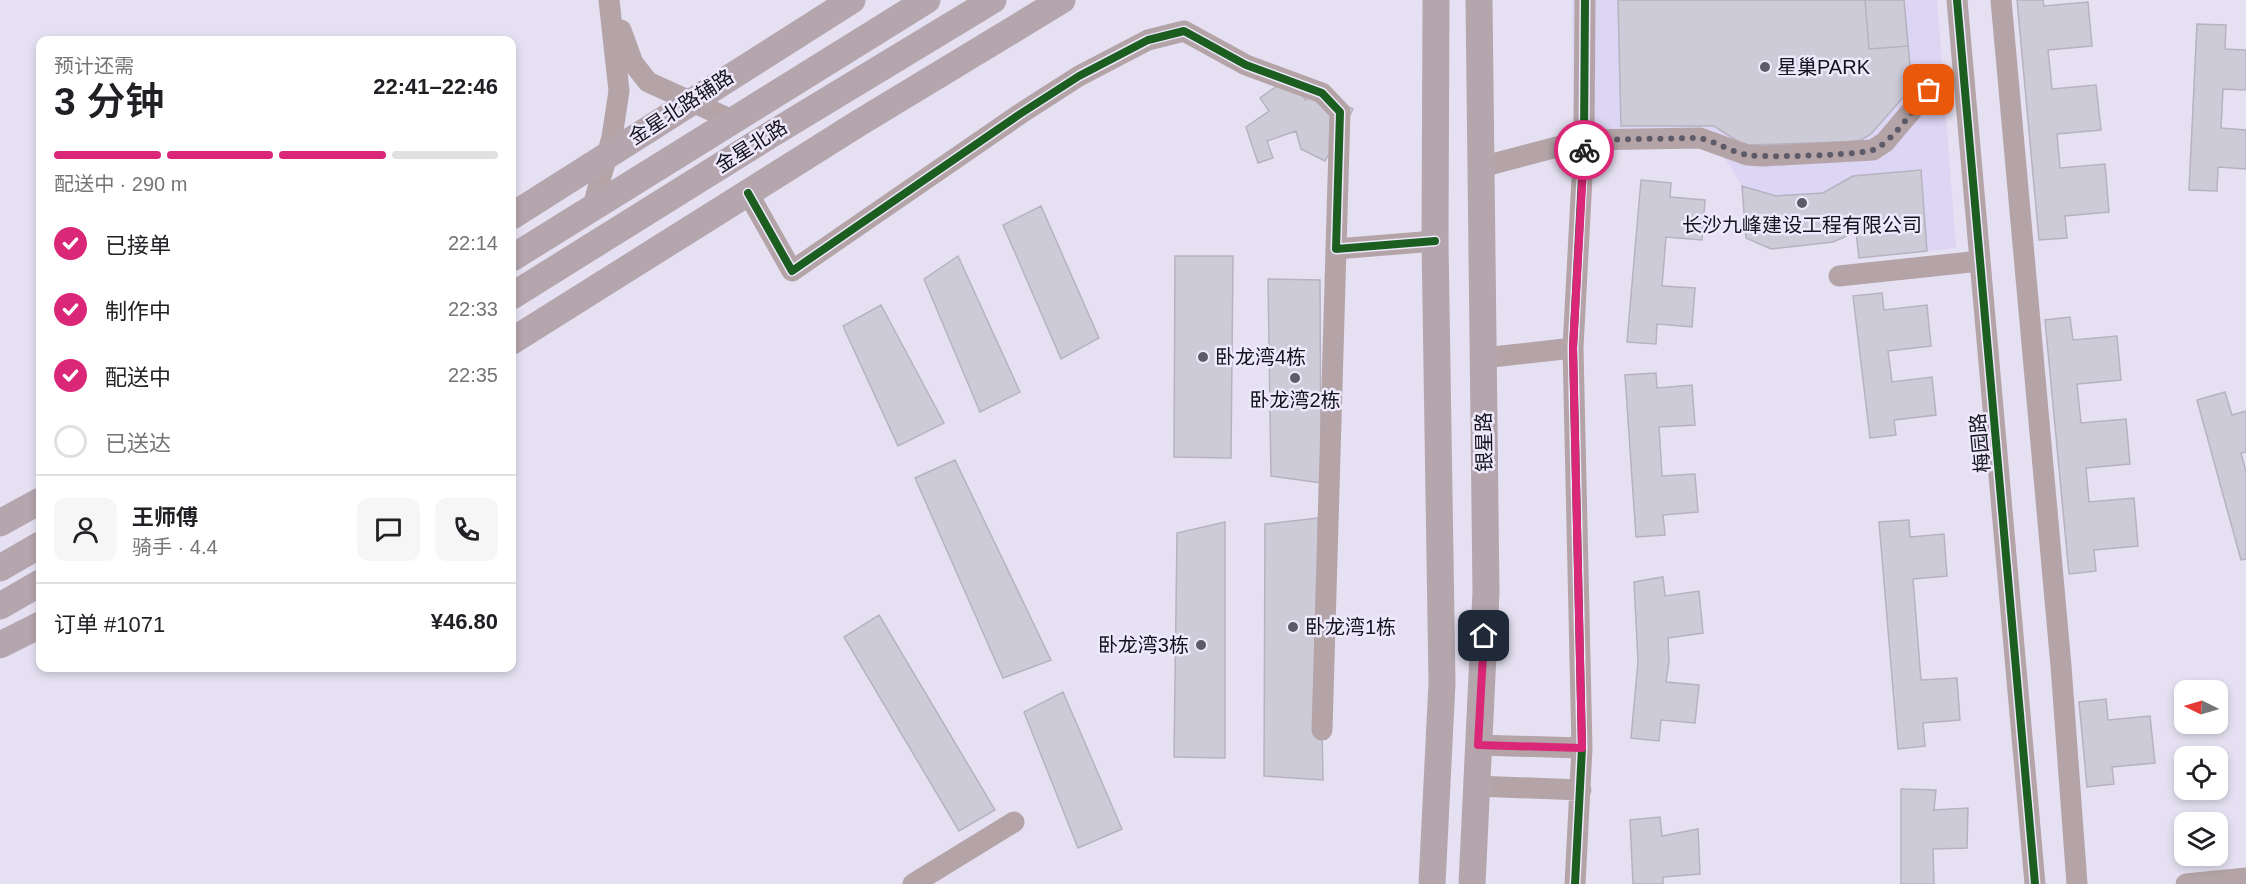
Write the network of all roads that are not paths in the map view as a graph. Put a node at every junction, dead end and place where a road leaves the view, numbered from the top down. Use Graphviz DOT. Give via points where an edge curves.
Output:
graph roads {
  1 [pos="610,0"];
  2 [pos="852,0"];
  3 [pos="927,0"];
  4 [pos="993,0"];
  5 [pos="1062,0"];
  6 [pos="1437,0"];
  7 [pos="1479,0"];
  8 [pos="1585,0"];
  9 [pos="1948,0"];
  10 [pos="1957,0"];
  11 [pos="2001,0"];
  12 [pos="1929,90"];
  13 [pos="691,101"];
  14 [pos="732,120"];
  15 [pos="1584,140"];
  16 [pos="607,156"];
  17 [pos="1481,167"];
  18 [pos="748,193"];
  19 [pos="593,206"];
  20 [pos="516,213"];
  21 [pos="1435,241"];
  22 [pos="1336,249"];
  23 [pos="516,255"];
  24 [pos="1976,261"];
  25 [pos="1839,276"];
  26 [pos="516,294"];
  27 [pos="516,338"];
  28 [pos="1573,348"];
  29 [pos="1483,358"];
  30 [pos="36,503"];
  31 [pos="0,523"];
  32 [pos="36,546"];
  33 [pos="0,567"];
  34 [pos="36,585"];
  35 [pos="0,606"];
  36 [pos="36,626"];
  37 [pos="0,645"];
  38 [pos="1322,730"];
  39 [pos="1478,745"];
  40 [pos="1582,748"];
  41 [pos="1476,786"];
  42 [pos="1581,790"];
  43 [pos="1014,822"];
  44 [pos="2246,878"];
  45 [pos="913,884"];
  46 [pos="1432,884"];
  47 [pos="1472,884"];
  48 [pos="1575,884"];
  49 [pos="2026,884"];
  50 [pos="2035,884"];
  51 [pos="2077,884"];
  52 [pos="2186,884"];
  1 -- 13 [label="street" via="633,63 648,81"];
  1 -- 16 [label="street" via="619,91"];
  2 -- 13 [label="main road, 金星北路辅路"];
  3 -- 14 [label="main road, 金星北路"];
  4 -- 26 [label="main road, 金星北路"];
  5 -- 18 [label="main road"];
  6 -- 21 [label="main road"];
  7 -- 17 [label="main road, 银星路"];
  8 -- 15 [label="street"];
  9 -- 24 [label="street, 梅园路"];
  10 -- 24 [label="street, 梅园路"];
  11 -- 51 [label="street"];
  12 -- 15 [label="street" via="1885,142 1873,150 1747,155 1700,138"];
  13 -- 14 [label="street"];
  13 -- 16 [label="main road, 金星北路辅路"];
  14 -- 19 [label="main road, 金星北路"];
  15 -- 17 [label="street"];
  15 -- 28 [label="street"];
  16 -- 19 [label="street"];
  16 -- 20 [label="main road, 金星北路辅路"];
  17 -- 29 [label="main road, 银星路"];
  18 -- 22 [label="street" via="792,271 1079,76 1148,40 1184,31 1246,65 1322,93 1340,112"];
  18 -- 27 [label="main road"];
  19 -- 23 [label="main road, 金星北路"];
  21 -- 22 [label="street"];
  21 -- 46 [label="main road" via="1442,683"];
  22 -- 38 [label="street"];
  24 -- 25 [label="street"];
  24 -- 49 [label="street, 梅园路"];
  24 -- 50 [label="street, 梅园路"];
  28 -- 29 [label="street"];
  28 -- 40 [label="street"];
  29 -- 39 [label="main road, 银星路" via="1486,592"];
  30 -- 31 [label="main road"];
  32 -- 33 [label="main road"];
  34 -- 35 [label="main road"];
  36 -- 37 [label="main road"];
  39 -- 40 [label="street"];
  39 -- 41 [label="main road, 银星路"];
  40 -- 42 [label="street"];
  41 -- 42 [label="street"];
  41 -- 47 [label="main road, 银星路"];
  42 -- 48 [label="street"];
  43 -- 45 [label="street"];
  44 -- 52 [label="street"];
}
